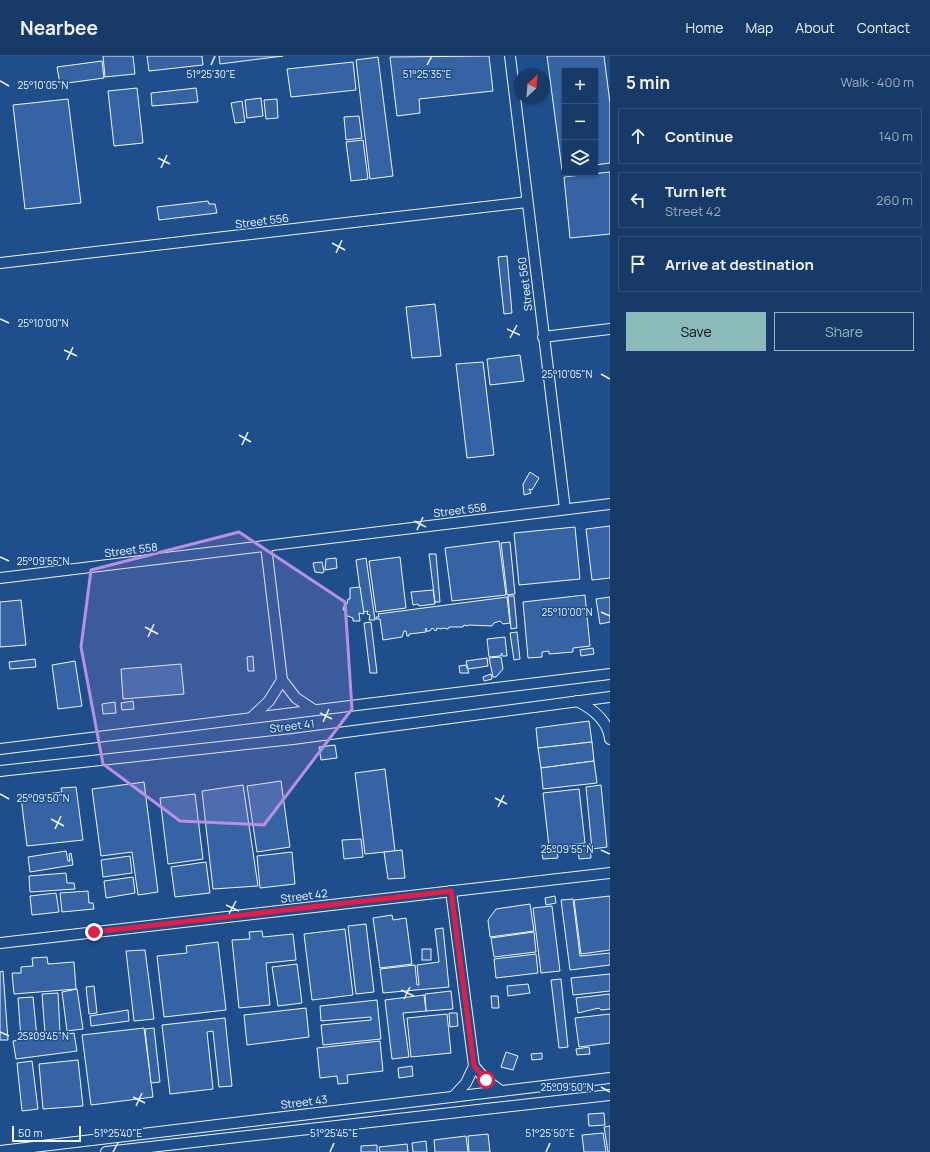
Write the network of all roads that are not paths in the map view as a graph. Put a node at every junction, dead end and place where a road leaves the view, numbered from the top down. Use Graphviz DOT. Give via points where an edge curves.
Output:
graph roads {
  1 [pos="510,56"];
  2 [pos="527,202"];
  3 [pos="0,263"];
  4 [pos="610,328"];
  5 [pos="543,337"];
  6 [pos="610,504"];
  7 [pos="565,509"];
  8 [pos="266,546"];
  9 [pos="0,578"];
  10 [pos="610,674"];
  11 [pos="282,680"];
  12 [pos="610,697"];
  13 [pos="577,701"];
  14 [pos="314,710"];
  15 [pos="251,718"];
  16 [pos="610,733"];
  17 [pos="0,748"];
  18 [pos="0,771"];
  19 [pos="610,873"];
  20 [pos="451,891"];
  21 [pos="0,943"];
  22 [pos="474,1066"];
  23 [pos="610,1078"];
  24 [pos="500,1091"];
  25 [pos="610,1095"];
  26 [pos="454,1096"];
  27 [pos="0,1151"];
  28 [pos="106,1152"];
  1 -- 2 [label="street, Street 560"];
  2 -- 3 [label="street, Street 556"];
  2 -- 5 [label="street, Street 560"];
  4 -- 5 [label="street"];
  5 -- 7 [label="street, Street 560"];
  6 -- 7 [label="street, Street 558"];
  7 -- 8 [label="street, Street 558"];
  8 -- 9 [label="street, Street 558"];
  8 -- 11 [label="street"];
  10 -- 14 [label="street, Street 41"];
  11 -- 14 [label="street" via="296,698"];
  11 -- 15 [label="street" via="270,701"];
  12 -- 13 [label="street, Street 41"];
  13 -- 16 [label="street" via="596,713"];
  13 -- 18 [label="street, Street 41" via="293,738"];
  14 -- 15 [label="street, Street 41"];
  15 -- 17 [label="street, Street 41"];
  19 -- 20 [label="street, Street 42"];
  20 -- 21 [label="street, Street 42"];
  20 -- 22 [label="street"];
  22 -- 24 [label="street"];
  22 -- 26 [label="street" via="466,1083"];
  23 -- 24 [label="street, Street 43"];
  24 -- 26 [label="street, Street 43"];
  25 -- 28 [label="street"];
  26 -- 27 [label="street, Street 43"];
}
